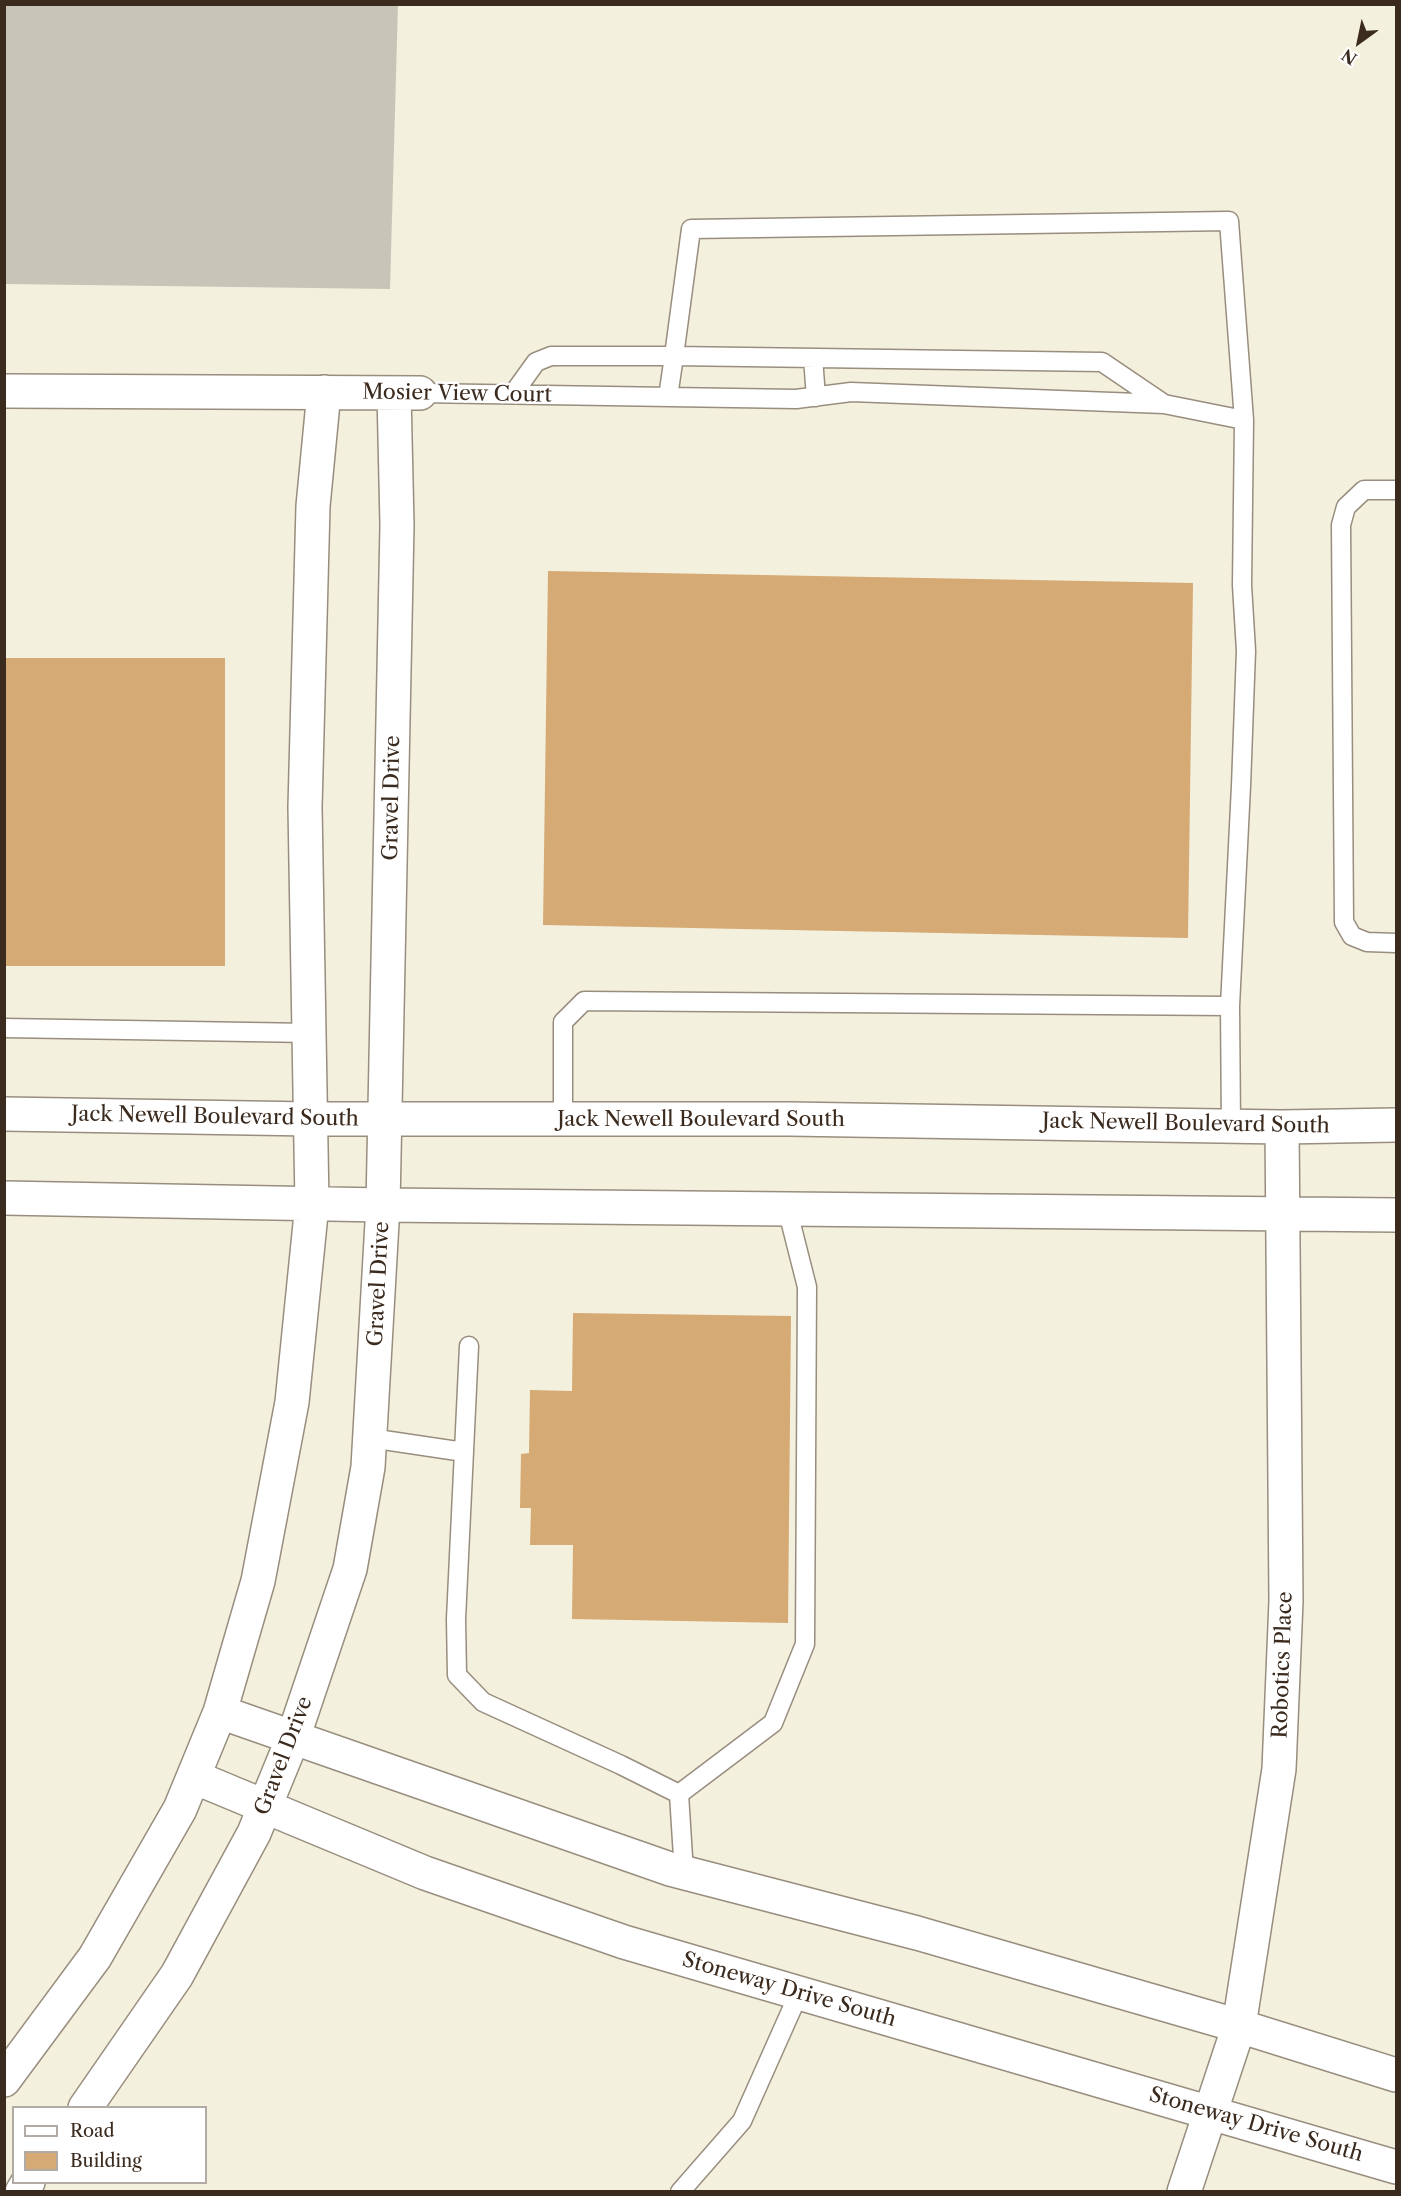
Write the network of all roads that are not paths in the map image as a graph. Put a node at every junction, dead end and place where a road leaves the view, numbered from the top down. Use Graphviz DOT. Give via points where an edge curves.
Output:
graph roads {
  1 [pos="674,356"];
  2 [pos="813,358"];
  3 [pos="4,391"];
  4 [pos="324,392"];
  5 [pos="407,393"];
  6 [pos="513,394"];
  7 [pos="668,397"];
  8 [pos="816,397"];
  9 [pos="1164,404"];
  10 [pos="1244,420"];
  11 [pos="1396,490"];
  12 [pos="1396,943"];
  13 [pos="1230,1006"];
  14 [pos="4,1028"];
  15 [pos="310,1033"];
  16 [pos="4,1114"];
  17 [pos="311,1119"];
  18 [pos="563,1119"];
  19 [pos="386,1120"];
  20 [pos="1396,1125"];
  21 [pos="1231,1126"];
  22 [pos="1282,1127"];
  23 [pos="4,1198"];
  24 [pos="312,1204"];
  25 [pos="383,1205"];
  26 [pos="787,1208"];
  27 [pos="1283,1214"];
  28 [pos="1396,1215"];
  29 [pos="469,1346"];
  30 [pos="370,1438"];
  31 [pos="464,1452"];
  32 [pos="220,1712"];
  33 [pos="293,1738"];
  34 [pos="194,1776"];
  35 [pos="678,1794"];
  36 [pos="266,1806"];
  37 [pos="684,1873"];
  38 [pos="800,1993"];
  39 [pos="1239,2026"];
  40 [pos="1396,2075"];
  41 [pos="4,2080"];
  42 [pos="86,2106"];
  43 [pos="1211,2112"];
  44 [pos="1396,2167"];
  45 [pos="680,2192"];
  46 [pos="1184,2192"];
  1 -- 2 [label="lane"];
  1 -- 6 [label="lane" via="551,356 536,362"];
  1 -- 7 [label="lane"];
  1 -- 10 [label="lane" via="691,229 1229,221"];
  2 -- 8 [label="lane"];
  2 -- 9 [label="lane" via="1102,362"];
  3 -- 4 [label="street, Mosier View Court"];
  4 -- 5 [label="street, Mosier View Court"];
  4 -- 15 [label="street" via="313,506 305,807"];
  5 -- 6 [label="lane, Mosier View Court"];
  5 -- 19 [label="street, Gravel Drive" via="397,525"];
  6 -- 7 [label="lane, Mosier View Court"];
  7 -- 8 [label="lane, Mosier View Court"];
  8 -- 9 [label="lane, Mosier View Court" via="851,392"];
  9 -- 10 [label="lane"];
  10 -- 13 [label="lane" via="1242,585 1246,651"];
  11 -- 12 [label="lane" via="1364,490 1346,507 1341,525 1344,922 1352,936 1367,942"];
  13 -- 18 [label="lane" via="584,1001 563,1022"];
  13 -- 21 [label="lane"];
  14 -- 15 [label="lane"];
  15 -- 17 [label="street"];
  16 -- 17 [label="street, Jack Newell Boulevard South"];
  17 -- 19 [label="street, Jack Newell Boulevard South"];
  17 -- 24 [label="street"];
  18 -- 19 [label="street, Jack Newell Boulevard South"];
  18 -- 21 [label="street, Jack Newell Boulevard South"];
  19 -- 25 [label="street, Gravel Drive"];
  20 -- 22 [label="street, Jack Newell Boulevard South"];
  21 -- 22 [label="street, Jack Newell Boulevard South"];
  22 -- 27 [label="street, Robotics Place"];
  23 -- 24 [label="street"];
  24 -- 25 [label="street"];
  24 -- 32 [label="street" via="292,1402 258,1581"];
  25 -- 26 [label="street"];
  25 -- 30 [label="street, Gravel Drive"];
  26 -- 27 [label="street"];
  26 -- 35 [label="lane" via="807,1287 805,1644 773,1723"];
  27 -- 28 [label="street"];
  27 -- 39 [label="street, Robotics Place" via="1286,1601 1279,1769"];
  29 -- 31 [label="lane"];
  30 -- 31 [label="lane"];
  30 -- 33 [label="street, Gravel Drive" via="350,1569"];
  31 -- 35 [label="lane" via="456,1619 458,1675 483,1702"];
  32 -- 33 [label="street"];
  32 -- 34 [label="street"];
  33 -- 36 [label="street, Gravel Drive"];
  33 -- 37 [label="street"];
  34 -- 36 [label="street, Stoneway Drive South"];
  34 -- 41 [label="street" via="180,1809 95,1957"];
  35 -- 37 [label="lane"];
  36 -- 38 [label="street, Stoneway Drive South" via="447,1880 624,1942"];
  36 -- 42 [label="street, Gravel Drive" via="177,1976"];
  37 -- 39 [label="street" via="917,1933"];
  38 -- 43 [label="street, Stoneway Drive South"];
  38 -- 45 [label="lane" via="742,2121"];
  39 -- 40 [label="street"];
  39 -- 43 [label="street, Robotics Place"];
  43 -- 44 [label="street, Stoneway Drive South"];
  43 -- 46 [label="street, Robotics Place"];
}
